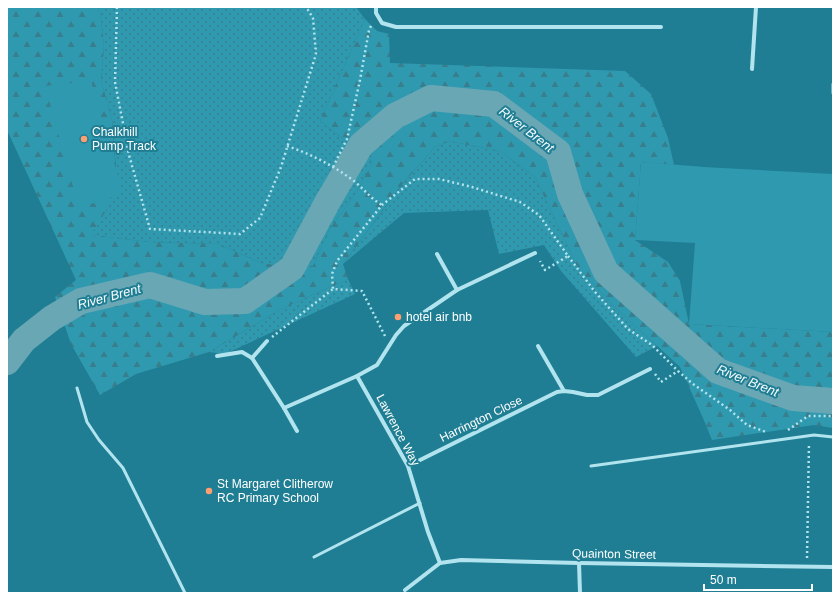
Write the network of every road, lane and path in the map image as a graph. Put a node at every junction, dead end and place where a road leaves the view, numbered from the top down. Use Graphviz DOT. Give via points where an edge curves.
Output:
graph roads {
  1 [pos="117,7"];
  2 [pos="306,7"];
  3 [pos="376,7"];
  4 [pos="756,7"];
  5 [pos="376,13"];
  6 [pos="661,27"];
  7 [pos="752,69"];
  8 [pos="833,84"];
  9 [pos="833,93"];
  10 [pos="287,146"];
  11 [pos="333,167"];
  12 [pos="382,205"];
  13 [pos="535,253"];
  14 [pos="437,254"];
  15 [pos="568,256"];
  16 [pos="333,289"];
  17 [pos="457,290"];
  18 [pos="267,341"];
  19 [pos="390,346"];
  20 [pos="538,346"];
  21 [pos="216,356"];
  22 [pos="252,358"];
  23 [pos="650,369"];
  24 [pos="678,371"];
  25 [pos="357,376"];
  26 [pos="77,388"];
  27 [pos="564,391"];
  28 [pos="284,408"];
  29 [pos="833,416"];
  30 [pos="297,431"];
  31 [pos="783,433"];
  32 [pos="771,434"];
  33 [pos="810,436"];
  34 [pos="833,437"];
  35 [pos="408,466"];
  36 [pos="591,466"];
  37 [pos="420,503"];
  38 [pos="314,557"];
  39 [pos="440,563"];
  40 [pos="579,563"];
  41 [pos="806,567"];
  42 [pos="833,567"];
  43 [pos="404,590"];
  44 [pos="185,593"];
  45 [pos="580,593"];
  1 -- 10 [label="path" via="115,82 129,155 150,229 240,234 260,218"];
  2 -- 10 [label="path" via="314,18 316,54"];
  3 -- 5 [label="street"];
  4 -- 7 [label="street"];
  5 -- 6 [label="street" via="382,23 396,27"];
  5 -- 11 [label="path" via="369,30 347,139"];
  8 -- 9 [label="lane"];
  10 -- 11 [label="path"];
  11 -- 12 [label="path"];
  12 -- 15 [label="path" via="415,180 439,179 472,187 520,202 539,215"];
  12 -- 16 [label="path" via="337,261 332,274"];
  13 -- 15 [label="path" via="545,270"];
  13 -- 17 [label="street"];
  14 -- 17 [label="street"];
  15 -- 24 [label="path" via="595,292 628,329 652,345"];
  16 -- 18 [label="path"];
  16 -- 19 [label="path" via="362,291"];
  17 -- 19 [label="street" via="404,326"];
  18 -- 22 [label="street"];
  19 -- 25 [label="street" via="377,365"];
  20 -- 27 [label="street"];
  21 -- 22 [label="street" via="242,352"];
  22 -- 28 [label="street"];
  23 -- 24 [label="path" via="661,382"];
  23 -- 27 [label="street, Harrington Close" via="598,395"];
  24 -- 32 [label="path" via="747,425"];
  25 -- 28 [label="street"];
  25 -- 35 [label="street, Lawrence Way"];
  26 -- 44 [label="lane" via="87,422 122,468"];
  27 -- 35 [label="street, Harrington Close" via="557,392"];
  28 -- 30 [label="street"];
  29 -- 31 [label="path" via="808,416"];
  33 -- 34 [label="lane"];
  33 -- 36 [label="lane"];
  33 -- 41 [label="path"];
  35 -- 37 [label="street, Lawrence Way"];
  37 -- 38 [label="lane"];
  37 -- 39 [label="street, Lawrence Way"];
  39 -- 40 [label="street, Quainton Street" via="461,560"];
  39 -- 43 [label="street, Quainton Street"];
  40 -- 41 [label="street, Quainton Street"];
  40 -- 45 [label="street"];
  41 -- 42 [label="street, Quainton Street"];
}
